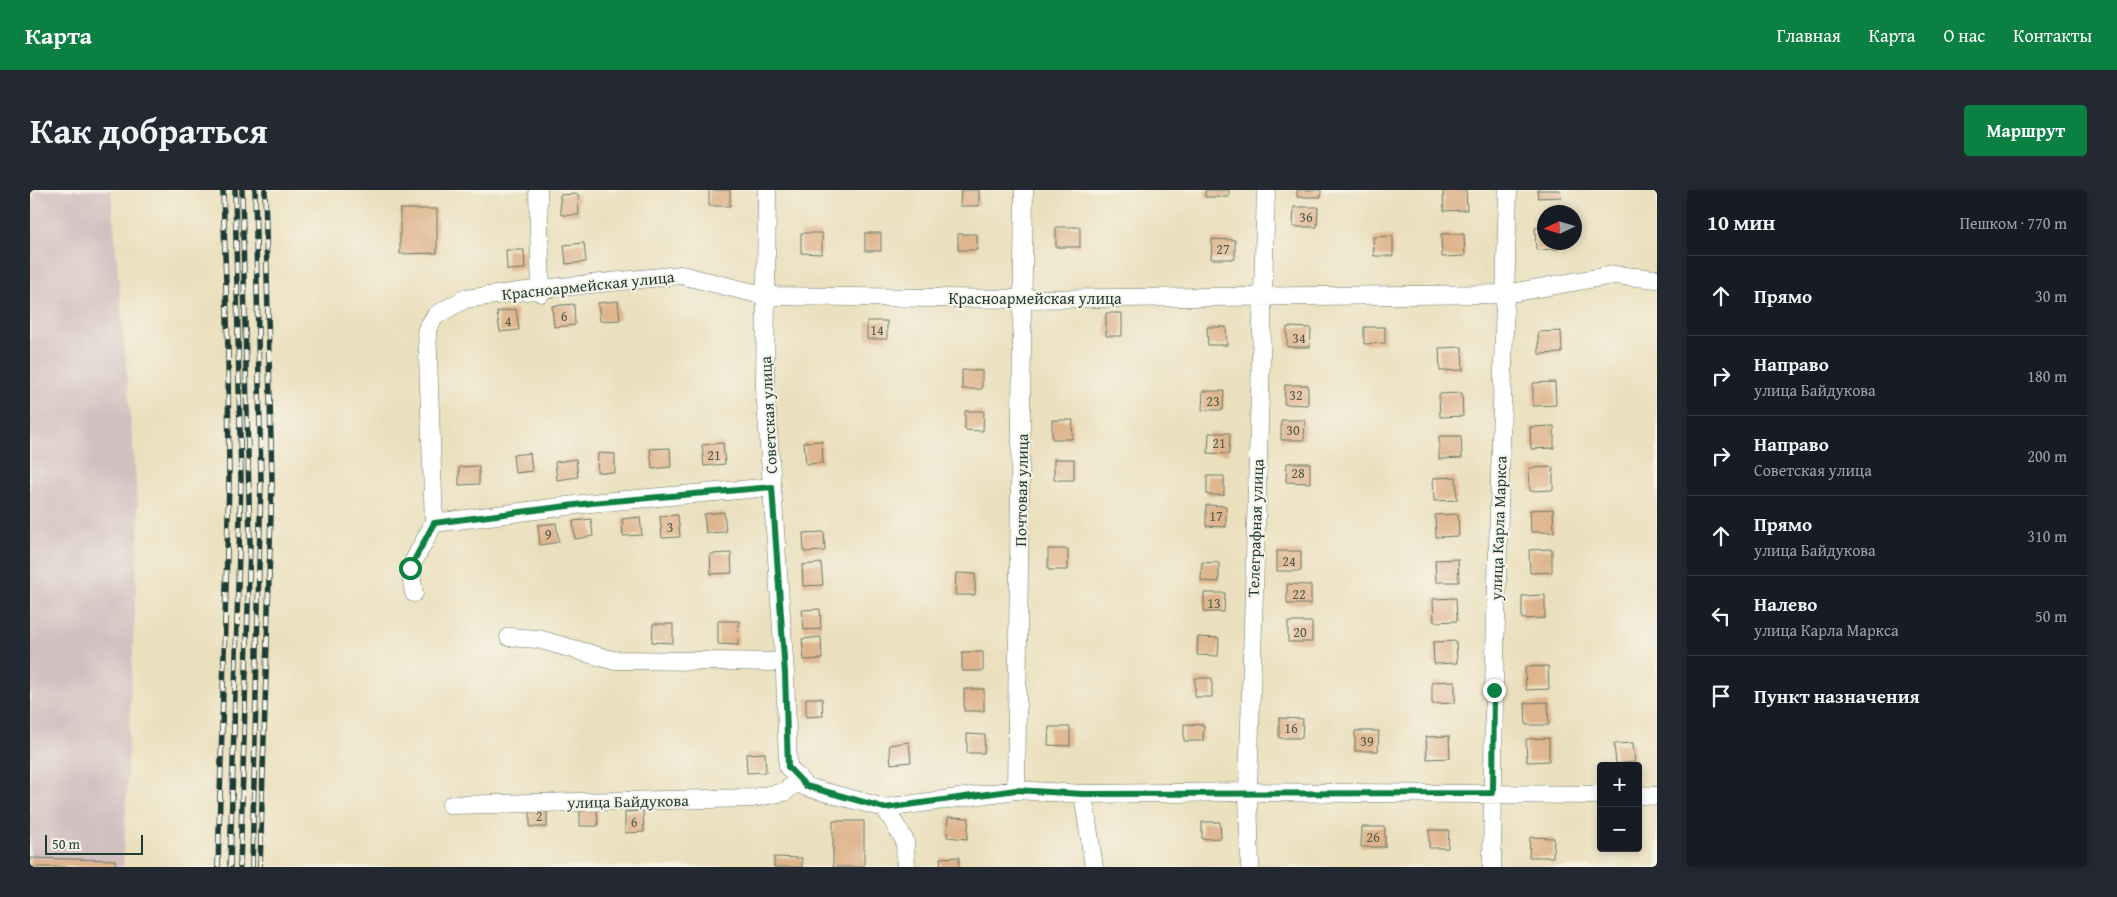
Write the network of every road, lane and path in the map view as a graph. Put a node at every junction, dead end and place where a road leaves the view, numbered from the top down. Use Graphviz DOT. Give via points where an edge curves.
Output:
graph roads {
  1 [pos="538,190"];
  2 [pos="766,190"];
  3 [pos="1024,190"];
  4 [pos="1266,190"];
  5 [pos="1508,190"];
  6 [pos="1657,279"];
  7 [pos="541,291"];
  8 [pos="1505,294"];
  9 [pos="766,296"];
  10 [pos="1024,298"];
  11 [pos="1262,298"];
  12 [pos="772,487"];
  13 [pos="434,523"];
  14 [pos="414,593"];
  15 [pos="509,637"];
  16 [pos="784,662"];
  17 [pos="800,780"];
  18 [pos="1016,790"];
  19 [pos="1248,792"];
  20 [pos="1493,793"];
  21 [pos="1083,794"];
  22 [pos="1597,795"];
  23 [pos="1642,795"];
  24 [pos="1657,796"];
  25 [pos="451,805"];
  26 [pos="885,808"];
  27 [pos="906,867"];
  28 [pos="1094,867"];
  29 [pos="1250,867"];
  30 [pos="1492,867"];
  1 -- 7 [label="street"];
  2 -- 9 [label="street, Советская улица"];
  3 -- 10 [label="street, Почтовая улица"];
  4 -- 11 [label="street, Телеграфная улица"];
  5 -- 8 [label="street, улица Карла Маркса"];
  6 -- 8 [label="street, Красноармейская улица" via="1613,275"];
  7 -- 9 [label="street, Красноармейская улица" via="680,275"];
  7 -- 13 [label="street, Красноармейская улица" via="465,299 436,315 427,330"];
  8 -- 11 [label="street, Красноармейская улица"];
  8 -- 20 [label="street, улица Карла Маркса"];
  9 -- 10 [label="street, Красноармейская улица"];
  9 -- 12 [label="street, Советская улица" via="765,387"];
  10 -- 11 [label="street, Красноармейская улица"];
  10 -- 18 [label="street, Почтовая улица"];
  11 -- 19 [label="street, Телеграфная улица"];
  12 -- 13 [label="street" via="591,503"];
  12 -- 16 [label="street, Советская улица"];
  13 -- 14 [label="street" via="410,568"];
  15 -- 16 [label="street" via="538,639 612,660"];
  16 -- 17 [label="street, Советская улица" via="788,767"];
  17 -- 25 [label="street, улица Байдукова" via="784,792 753,798"];
  17 -- 26 [label="street" via="806,786"];
  18 -- 21 [label="street"];
  18 -- 26 [label="street"];
  19 -- 20 [label="street"];
  19 -- 21 [label="street"];
  19 -- 29 [label="street, Телеграфная улица"];
  20 -- 22 [label="street"];
  20 -- 30 [label="street, улица Карла Маркса"];
  21 -- 28 [label="street"];
  23 -- 24 [label="street"];
  26 -- 27 [label="street" via="904,841"];
}
